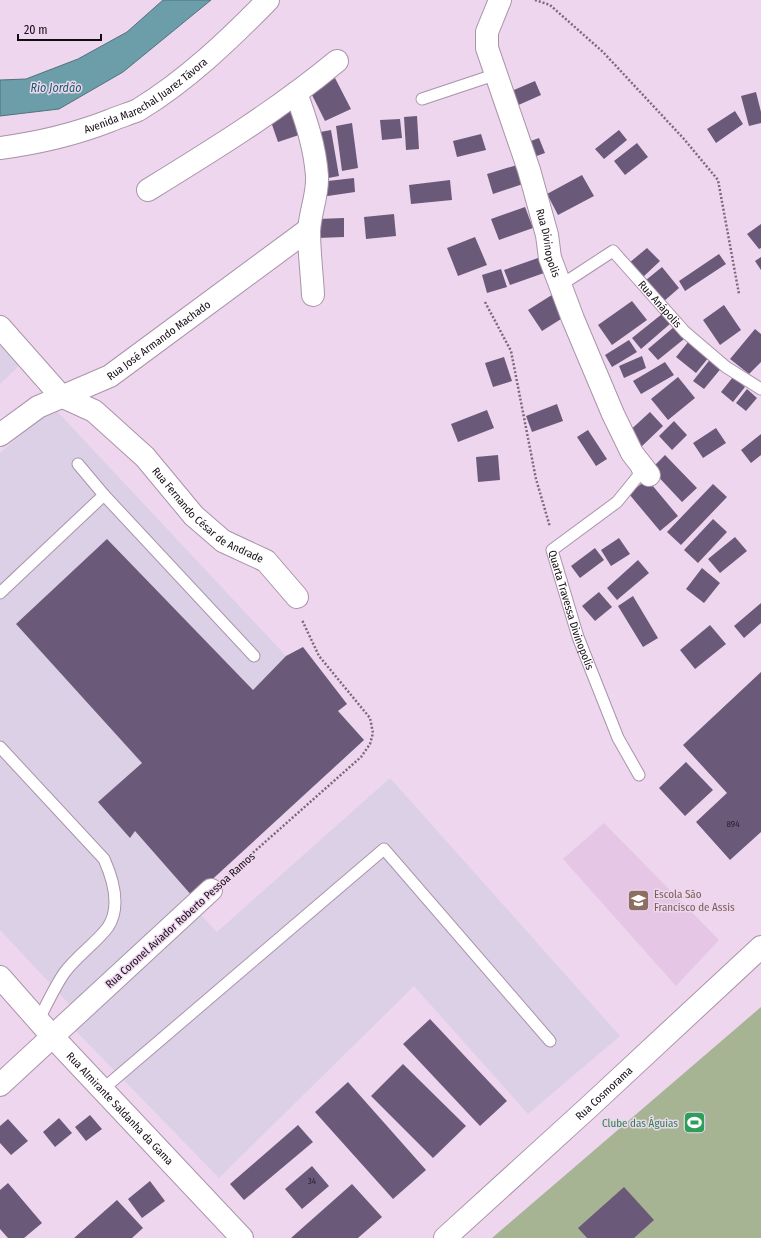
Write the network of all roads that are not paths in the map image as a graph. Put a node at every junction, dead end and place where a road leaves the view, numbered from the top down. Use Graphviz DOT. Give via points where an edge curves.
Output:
graph roads {
  1 [pos="268,0"];
  2 [pos="500,0"];
  3 [pos="337,61"];
  4 [pos="497,74"];
  5 [pos="296,93"];
  6 [pos="422,99"];
  7 [pos="0,148"];
  8 [pos="148,190"];
  9 [pos="309,229"];
  10 [pos="562,285"];
  11 [pos="313,295"];
  12 [pos="0,328"];
  13 [pos="761,389"];
  14 [pos="61,396"];
  15 [pos="0,435"];
  16 [pos="632,453"];
  17 [pos="78,464"];
  18 [pos="649,475"];
  19 [pos="104,495"];
  20 [pos="0,594"];
  21 [pos="297,597"];
  22 [pos="254,656"];
  23 [pos="0,747"];
  24 [pos="639,775"];
  25 [pos="211,890"];
  26 [pos="761,947"];
  27 [pos="0,977"];
  28 [pos="45,1028"];
  29 [pos="550,1041"];
  30 [pos="0,1085"];
  31 [pos="103,1089"];
  32 [pos="242,1238"];
  33 [pos="445,1238"];
  1 -- 7 [label="street, Avenida Marechal Juarez Távora" via="186,76 137,110 81,132 39,143"];
  2 -- 4 [label="street, Rua Divinopolis" via="487,32 487,48"];
  3 -- 5 [label="street"];
  4 -- 6 [label="lane"];
  4 -- 10 [label="street, Rua Divinopolis" via="530,170 547,235 550,258"];
  5 -- 8 [label="street" via="226,142"];
  5 -- 9 [label="street" via="308,125 317,178 316,199"];
  9 -- 11 [label="street"];
  9 -- 14 [label="street, Rua José Armando Machado" via="110,376"];
  10 -- 13 [label="lane, Rua Anápolis" via="613,251 685,332 726,367"];
  10 -- 16 [label="street, Rua Divinopolis" via="573,319"];
  12 -- 14 [label="street, Rua Fernando César de Andrade"];
  14 -- 15 [label="street, Rua José Armando Machado" via="38,406"];
  14 -- 21 [label="street, Rua Fernando César de Andrade" via="94,411 145,457 194,516 223,541 266,561"];
  16 -- 18 [label="street, Rua Divinopolis"];
  16 -- 24 [label="lane, Quarta Travessa Divinopolis" via="639,475 617,502 552,550 578,637 618,738"];
  17 -- 19 [label="lane"];
  19 -- 20 [label="lane"];
  19 -- 22 [label="lane"];
  23 -- 28 [label="lane" via="104,859 112,876 115,893 114,910 108,927 64,973"];
  25 -- 28 [label="street, Rua Coronel Aviador Roberto Pessoa Ramos"];
  26 -- 33 [label="street, Rua Cosmorama"];
  27 -- 28 [label="street, Rua Almirante Saldanha da Gama"];
  28 -- 30 [label="street, Rua Coronel Aviador Roberto Pessoa Ramos"];
  28 -- 31 [label="street, Rua Almirante Saldanha da Gama"];
  29 -- 31 [label="lane" via="384,849"];
  31 -- 32 [label="street, Rua Almirante Saldanha da Gama"];
}
